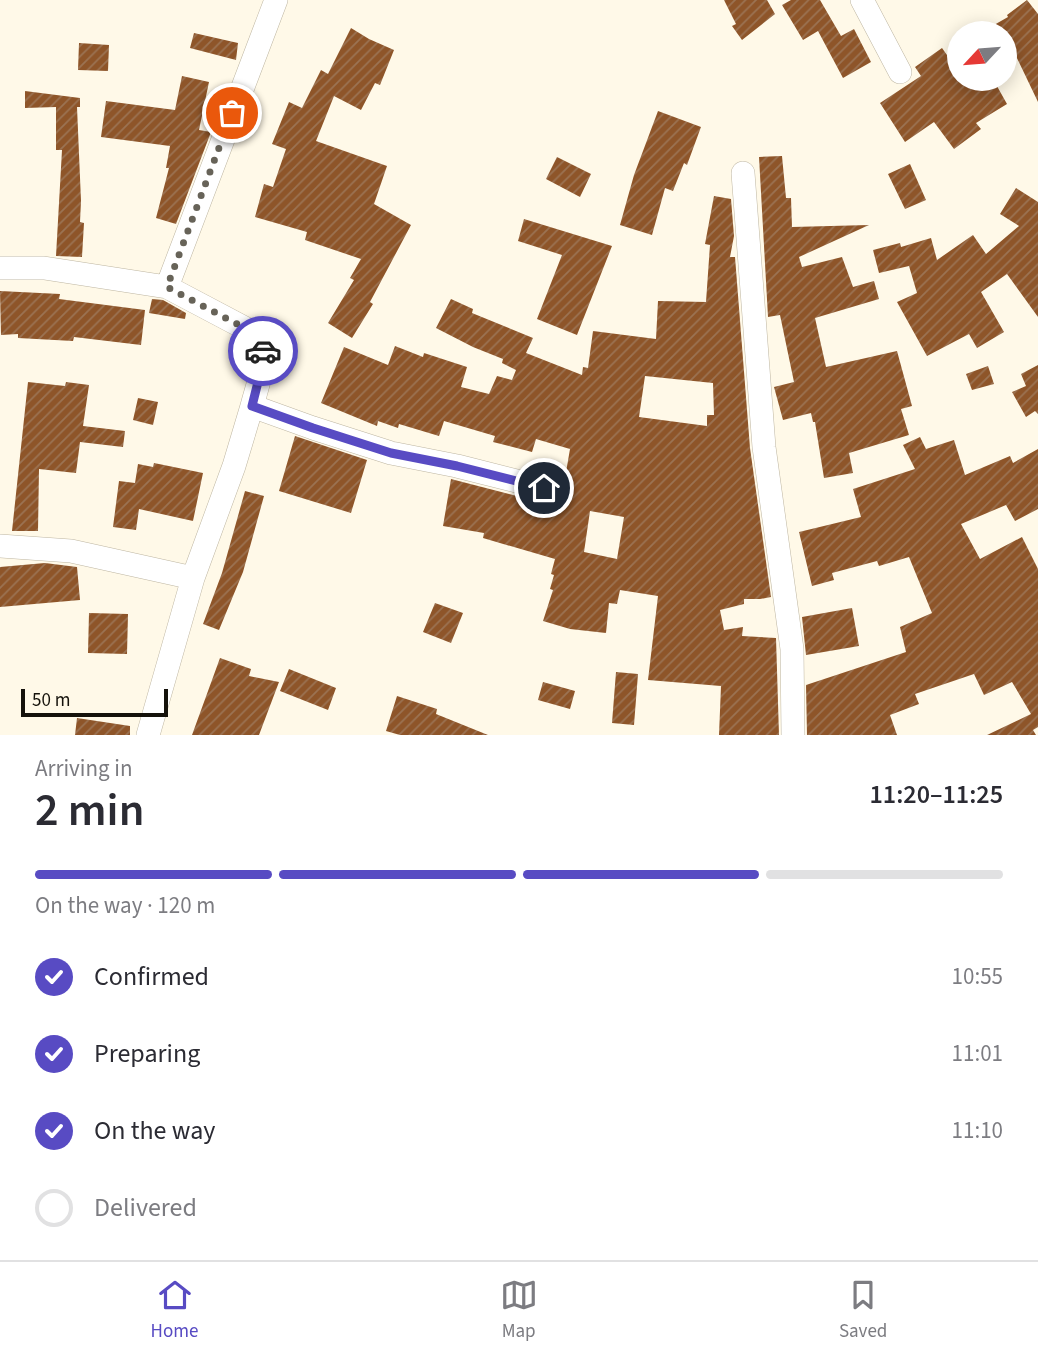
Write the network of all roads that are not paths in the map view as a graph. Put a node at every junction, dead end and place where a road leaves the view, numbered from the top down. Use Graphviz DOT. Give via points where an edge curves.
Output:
graph roads {
  1 [pos="275,0"];
  2 [pos="862,0"];
  3 [pos="900,72"];
  4 [pos="743,173"];
  5 [pos="0,268"];
  6 [pos="167,287"];
  7 [pos="252,406"];
  8 [pos="544,488"];
  9 [pos="0,546"];
  10 [pos="193,578"];
  11 [pos="148,735"];
  12 [pos="793,735"];
  1 -- 6 [label="street"];
  2 -- 3 [label="street"];
  4 -- 12 [label="street" via="764,447 791,639"];
  5 -- 6 [label="street" via="44,268"];
  6 -- 7 [label="street" via="254,333 262,346 263,362"];
  7 -- 8 [label="street" via="391,453"];
  7 -- 10 [label="street"];
  9 -- 10 [label="street" via="71,551"];
  10 -- 11 [label="street"];
}
